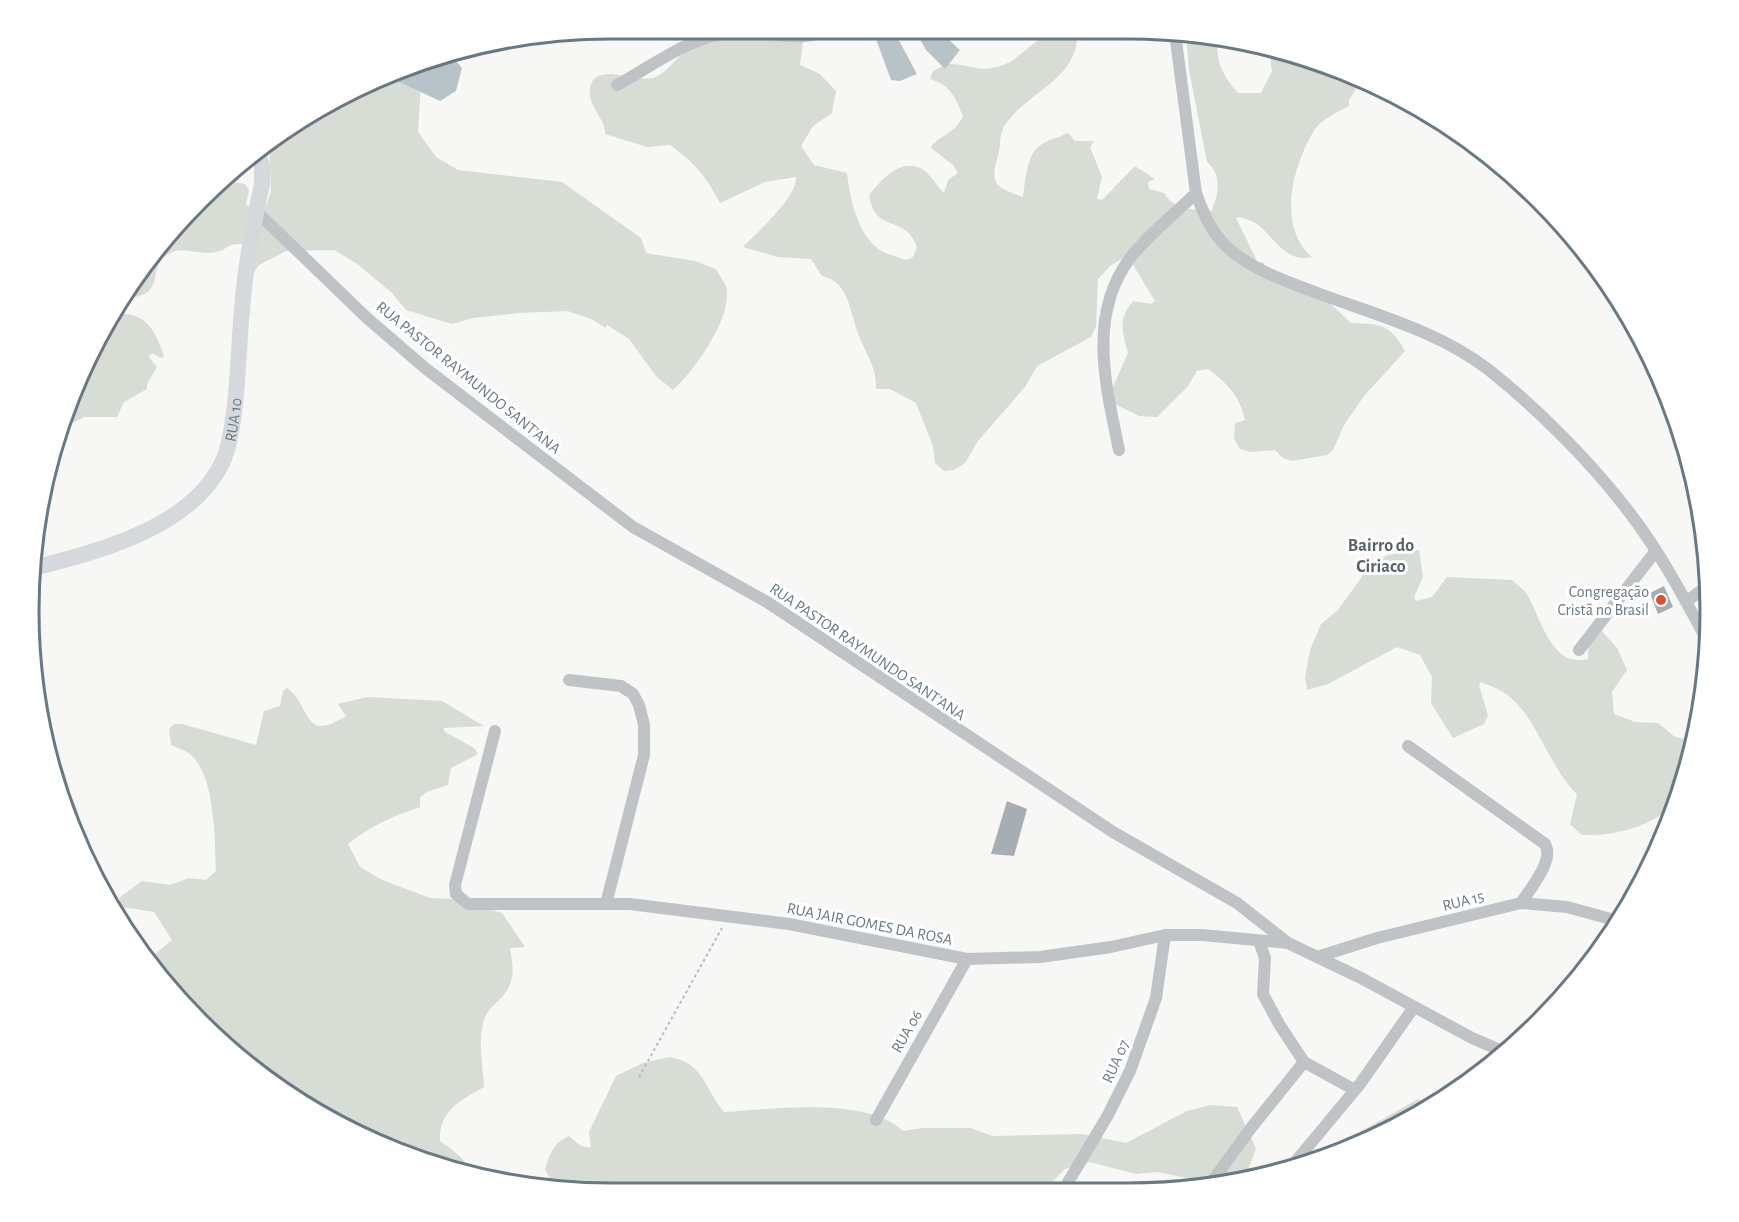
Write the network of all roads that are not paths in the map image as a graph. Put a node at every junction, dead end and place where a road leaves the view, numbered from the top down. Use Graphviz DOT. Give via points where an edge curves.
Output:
graph roads {
  1 [pos="703,39"];
  2 [pos="1176,41"];
  3 [pos="617,85"];
  4 [pos="259,160"];
  5 [pos="1196,193"];
  6 [pos="256,211"];
  7 [pos="1119,450"];
  8 [pos="1655,552"];
  9 [pos="41,566"];
  10 [pos="1699,592"];
  11 [pos="1686,602"];
  12 [pos="1700,627"];
  13 [pos="1579,650"];
  14 [pos="569,680"];
  15 [pos="495,730"];
  16 [pos="1408,746"];
  17 [pos="1521,903"];
  18 [pos="606,904"];
  19 [pos="1610,919"];
  20 [pos="1165,935"];
  21 [pos="1260,941"];
  22 [pos="1288,943"];
  23 [pos="1317,957"];
  24 [pos="967,959"];
  25 [pos="1414,1006"];
  26 [pos="1496,1048"];
  27 [pos="1304,1062"];
  28 [pos="1355,1090"];
  29 [pos="876,1120"];
  30 [pos="1299,1157"];
  31 [pos="1217,1176"];
  32 [pos="1068,1183"];
  1 -- 3 [label="street"];
  2 -- 5 [label="street"];
  4 -- 6 [label="street, RUA 10" via="262,174"];
  5 -- 7 [label="street" via="1118,276 1103,327 1102,357"];
  5 -- 8 [label="street" via="1203,215 1223,243 1250,264 1277,278 1420,331 1486,369 1554,429 1629,511"];
  6 -- 9 [label="street, RUA 10" via="242,306 231,430 223,462 209,484 148,530 98,552"];
  6 -- 22 [label="street, RUA PASTOR RAYMUNDO SANT’ANA" via="425,368 633,527 766,602 1113,832 1237,903"];
  8 -- 11 [label="street"];
  8 -- 13 [label="street"];
  10 -- 11 [label="street"];
  11 -- 12 [label="street"];
  14 -- 18 [label="street" via="621,686 633,694 644,725 644,755"];
  15 -- 18 [label="street, RUA JAIR GOMES DA ROSA" via="455,885 456,894 468,904"];
  16 -- 17 [label="street" via="1545,844 1547,859"];
  17 -- 19 [label="street, RUA 15" via="1568,907"];
  17 -- 23 [label="street, RUA 15" via="1377,938"];
  18 -- 24 [label="street, RUA JAIR GOMES DA ROSA" via="789,924"];
  20 -- 21 [label="street, RUA JAIR GOMES DA ROSA"];
  20 -- 24 [label="street, RUA JAIR GOMES DA ROSA" via="1040,957"];
  20 -- 32 [label="street, RUA 07" via="1156,998 1134,1060 1108,1115"];
  21 -- 22 [label="street, RUA JAIR GOMES DA ROSA"];
  21 -- 27 [label="street" via="1265,958 1263,994"];
  22 -- 23 [label="street, RUA PASTOR RAYMUNDO SANT’ANA"];
  23 -- 25 [label="street, RUA PASTOR RAYMUNDO SANT’ANA"];
  24 -- 29 [label="street, RUA 06"];
  25 -- 26 [label="street, RUA PASTOR RAYMUNDO SANT’ANA"];
  25 -- 28 [label="street"];
  27 -- 28 [label="street"];
  27 -- 31 [label="street"];
  28 -- 30 [label="street"];
}
